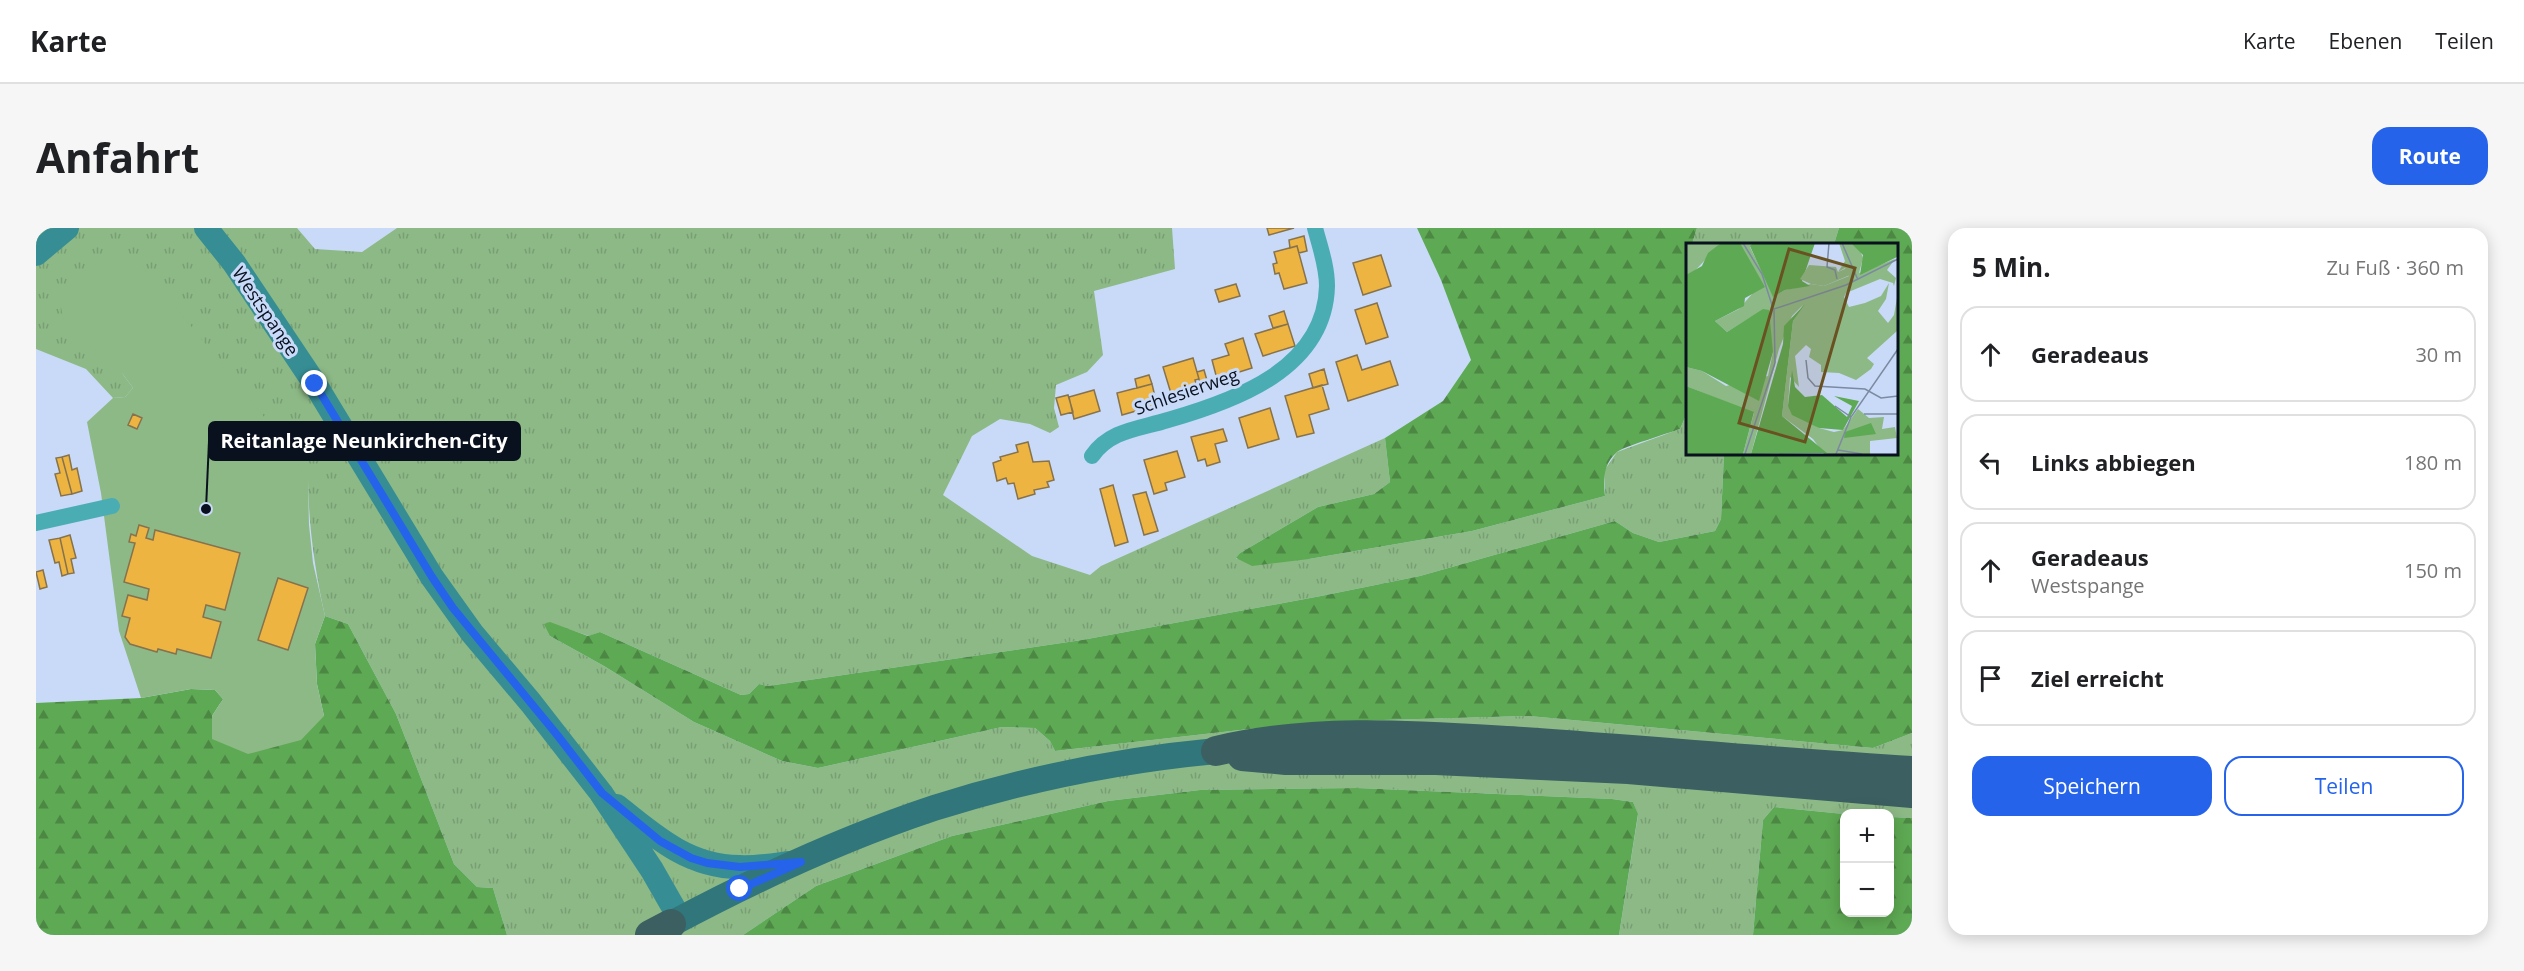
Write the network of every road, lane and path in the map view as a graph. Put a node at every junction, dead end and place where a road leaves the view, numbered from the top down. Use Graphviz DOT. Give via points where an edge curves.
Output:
graph roads {
  1 [pos="67,228"];
  2 [pos="206,228"];
  3 [pos="1315,228"];
  4 [pos="36,254"];
  5 [pos="1092,456"];
  6 [pos="112,506"];
  7 [pos="36,523"];
  8 [pos="1216,751"];
  9 [pos="1912,771"];
  10 [pos="602,793"];
  11 [pos="1912,793"];
  12 [pos="801,862"];
  13 [pos="667,926"];
  1 -- 4 [label="main road"];
  2 -- 10 [label="main road, Westspange" via="315,384 432,577 472,633"];
  3 -- 5 [label="street, Schlesierweg" via="1327,286 1322,316 1314,338 1292,362 1236,397 1109,437"];
  6 -- 7 [label="street"];
  8 -- 9 [label="highway" via="1305,737 1436,737"];
  8 -- 11 [label="highway" via="1286,760 1436,760 1628,769"];
  8 -- 12 [label="main road" via="1102,766 995,791 913,816"];
  10 -- 12 [label="main road" via="660,841 691,858 740,867"];
  10 -- 13 [label="main road" via="624,829"];
  12 -- 13 [label="main road"];
}
